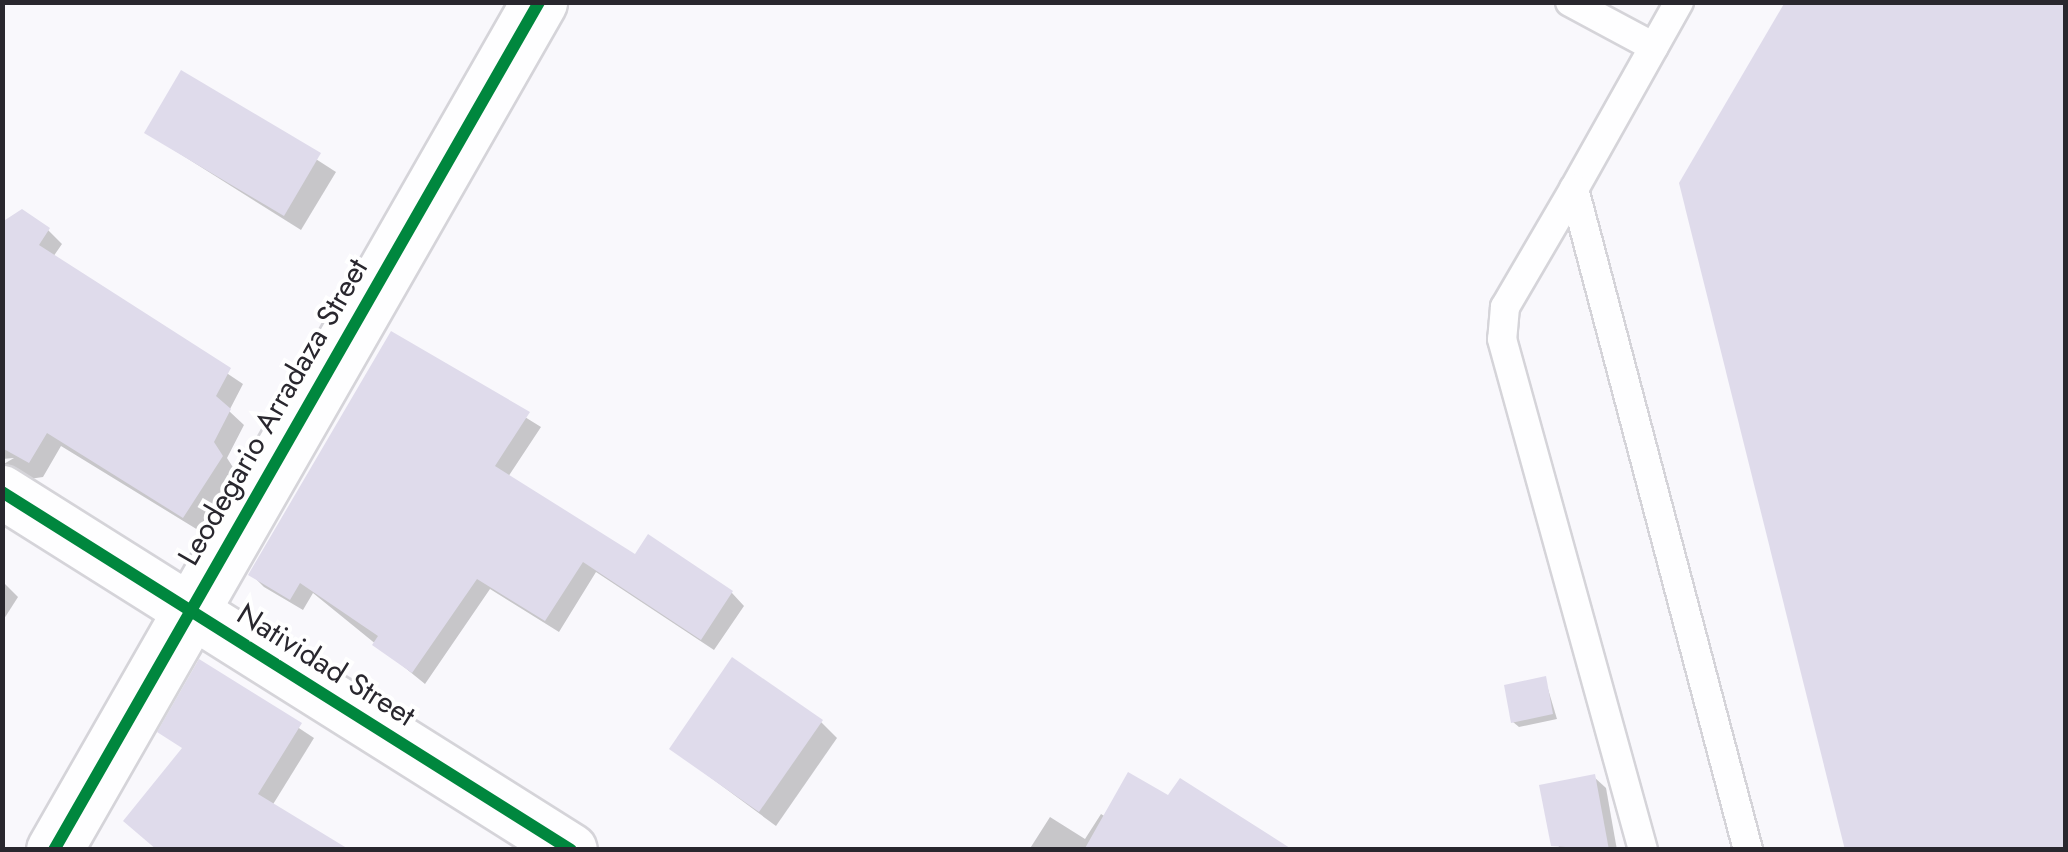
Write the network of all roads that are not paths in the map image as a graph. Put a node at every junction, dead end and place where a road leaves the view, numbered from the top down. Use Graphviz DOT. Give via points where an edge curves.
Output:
graph roads {
  1 [pos="539,2"];
  2 [pos="1570,2"];
  3 [pos="1680,2"];
  4 [pos="1654,47"];
  5 [pos="1574,190"];
  6 [pos="2,492"];
  7 [pos="188,608"];
  8 [pos="54,850"];
  9 [pos="571,850"];
  10 [pos="1642,850"];
  11 [pos="1748,850"];
  1 -- 7 [label="street, Leodegario Arradaza Street"];
  2 -- 4 [label="lane"];
  3 -- 4 [label="lane"];
  4 -- 5 [label="lane"];
  5 -- 10 [label="lane" via="1506,307 1502,339"];
  5 -- 11 [label="lane"];
  6 -- 7 [label="street, Natividad Street"];
  7 -- 8 [label="street, Leodegario Arradaza Street"];
  7 -- 9 [label="street, Natividad Street"];
}
